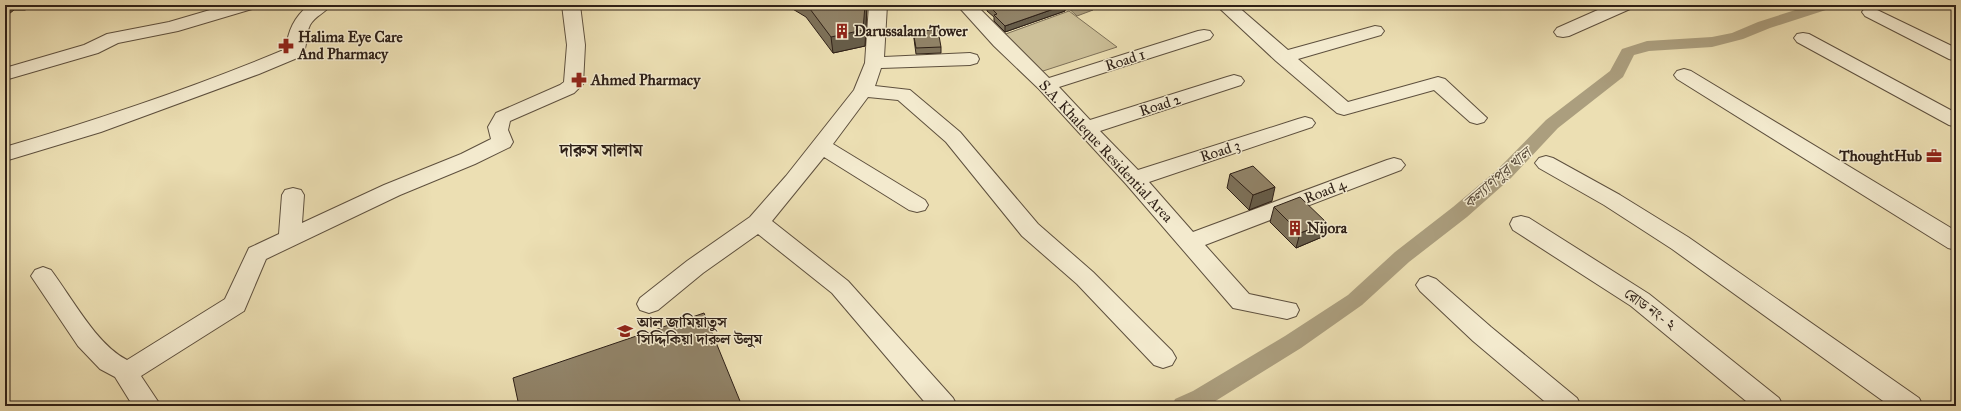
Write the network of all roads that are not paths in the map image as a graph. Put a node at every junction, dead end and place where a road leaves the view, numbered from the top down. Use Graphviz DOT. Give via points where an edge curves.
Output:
graph roads {
  1 [pos="246,5"];
  2 [pos="319,5"];
  3 [pos="571,5"];
  4 [pos="878,5"];
  5 [pos="966,5"];
  6 [pos="1624,5"];
  7 [pos="1232,6"];
  8 [pos="1871,12"];
  9 [pos="1375,31"];
  10 [pos="1564,32"];
  11 [pos="1204,35"];
  12 [pos="1803,38"];
  13 [pos="1956,55"];
  14 [pos="1283,57"];
  15 [pos="970,59"];
  16 [pos="874,63"];
  17 [pos="5,74"];
  18 [pos="1684,75"];
  19 [pos="1234,81"];
  20 [pos="1046,85"];
  21 [pos="863,91"];
  22 [pos="1477,118"];
  23 [pos="1956,121"];
  24 [pos="1306,123"];
  25 [pos="1087,128"];
  26 [pos="820,145"];
  27 [pos="5,154"];
  28 [pos="1546,162"];
  29 [pos="1394,165"];
  30 [pos="1134,179"];
  31 [pos="293,195"];
  32 [pos="917,205"];
  33 [pos="758,222"];
  34 [pos="1521,224"];
  35 [pos="290,239"];
  36 [pos="1190,242"];
  37 [pos="1956,242"];
  38 [pos="43,276"];
  39 [pos="1428,285"];
  40 [pos="649,304"];
  41 [pos="1287,310"];
  42 [pos="1163,358"];
  43 [pos="128,372"];
  44 [pos="142,404"];
  45 [pos="944,406"];
  46 [pos="1568,406"];
  47 [pos="1770,406"];
  48 [pos="1910,406"];
  1 -- 17 [label="street" via="172,27 113,38 71,55"];
  2 -- 27 [label="street" via="302,23 296,37 295,52 94,127"];
  3 -- 35 [label="street" via="576,45 573,84 567,89 503,117 497,132 503,142 392,190"];
  4 -- 16 [label="street"];
  5 -- 20 [label="street, S.A. Khaleque Residential Area"];
  6 -- 10 [label="street"];
  7 -- 14 [label="street"];
  8 -- 13 [label="street"];
  9 -- 14 [label="street"];
  11 -- 20 [label="street, Road 1"];
  12 -- 23 [label="street"];
  14 -- 22 [label="street" via="1344,109 1438,83"];
  15 -- 16 [label="street"];
  16 -- 21 [label="street"];
  18 -- 37 [label="street"];
  19 -- 25 [label="street, Road 2"];
  20 -- 25 [label="street, S.A. Khaleque Residential Area"];
  21 -- 26 [label="street"];
  21 -- 42 [label="street" via="904,94 953,137 1030,230 1085,278"];
  24 -- 30 [label="street, Road 3"];
  25 -- 30 [label="street, S.A. Khaleque Residential Area"];
  26 -- 32 [label="street"];
  26 -- 33 [label="street" via="794,181"];
  28 -- 48 [label="street" via="1680,243"];
  29 -- 36 [label="street, Road 4"];
  30 -- 36 [label="street, S.A. Khaleque Residential Area"];
  31 -- 35 [label="street"];
  33 -- 40 [label="street"];
  33 -- 45 [label="street" via="840,287"];
  34 -- 47 [label="street, রোড নং- ২" via="1640,300"];
  35 -- 43 [label="street" via="257,254 235,305"];
  36 -- 41 [label="street, S.A. Khaleque Residential Area" via="1242,302"];
  38 -- 43 [label="street" via="87,339 109,362"];
  39 -- 46 [label="street"];
  43 -- 44 [label="street" via="128,378"];
}
